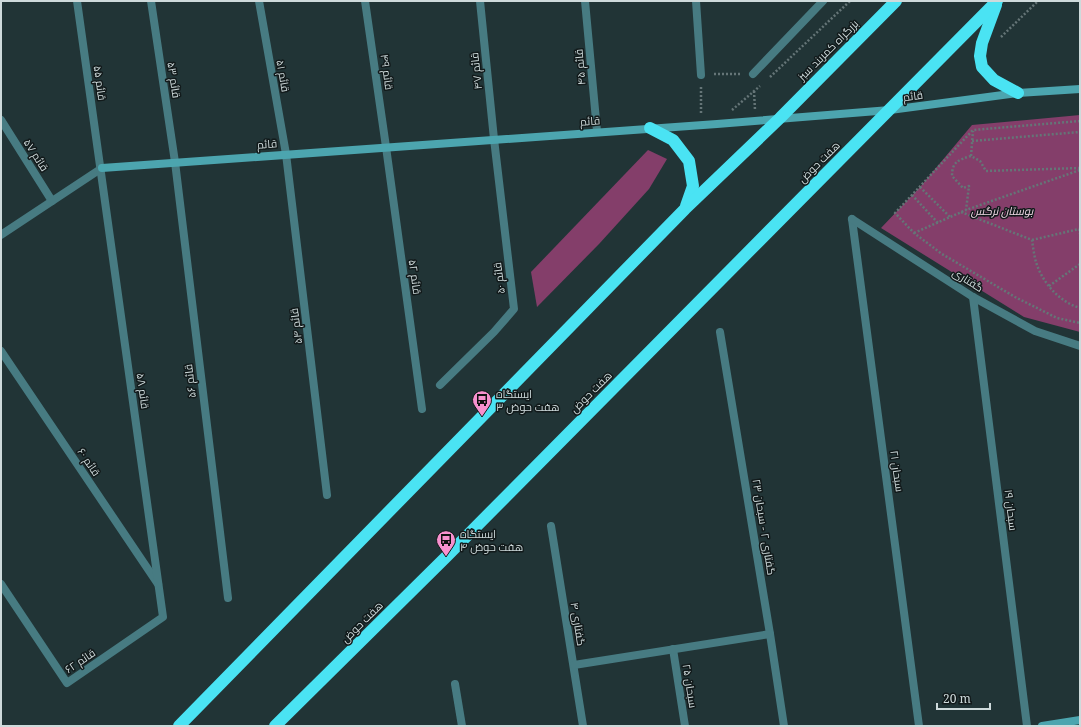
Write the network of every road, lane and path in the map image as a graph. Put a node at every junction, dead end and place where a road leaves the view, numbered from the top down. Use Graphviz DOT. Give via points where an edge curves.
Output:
graph roads {
  1 [pos="78,1"];
  2 [pos="151,1"];
  3 [pos="259,1"];
  4 [pos="365,1"];
  5 [pos="480,1"];
  6 [pos="585,1"];
  7 [pos="696,1"];
  8 [pos="823,1"];
  9 [pos="850,1"];
  10 [pos="896,1"];
  11 [pos="997,1"];
  12 [pos="1038,1"];
  13 [pos="997,41"];
  14 [pos="753,74"];
  15 [pos="701,75"];
  16 [pos="770,77"];
  17 [pos="764,82"];
  18 [pos="1080,89"];
  19 [pos="754,91"];
  20 [pos="1018,94"];
  21 [pos="890,110"];
  22 [pos="780,118"];
  23 [pos="1,120"];
  24 [pos="755,120"];
  25 [pos="1080,121"];
  26 [pos="701,124"];
  27 [pos="717,124"];
  28 [pos="650,128"];
  29 [pos="973,130"];
  30 [pos="597,132"];
  31 [pos="1080,132"];
  32 [pos="494,139"];
  33 [pos="972,141"];
  34 [pos="386,147"];
  35 [pos="286,154"];
  36 [pos="971,156"];
  37 [pos="175,162"];
  38 [pos="102,168"];
  39 [pos="1080,169"];
  40 [pos="920,186"];
  41 [pos="912,195"];
  42 [pos="52,201"];
  43 [pos="685,210"];
  44 [pos="966,210"];
  45 [pos="961,212"];
  46 [pos="950,217"];
  47 [pos="852,219"];
  48 [pos="938,222"];
  49 [pos="914,233"];
  50 [pos="1080,234"];
  51 [pos="1,235"];
  52 [pos="1032,240"];
  53 [pos="1080,264"];
  54 [pos="1049,286"];
  55 [pos="973,297"];
  56 [pos="1080,308"];
  57 [pos="1080,323"];
  58 [pos="720,332"];
  59 [pos="1080,346"];
  60 [pos="1,351"];
  61 [pos="440,385"];
  62 [pos="422,409"];
  63 [pos="327,495"];
  64 [pos="551,526"];
  65 [pos="1,584"];
  66 [pos="159,587"];
  67 [pos="228,598"];
  68 [pos="163,617"];
  69 [pos="770,634"];
  70 [pos="673,649"];
  71 [pos="574,665"];
  72 [pos="455,684"];
  73 [pos="1080,720"];
  74 [pos="182,725"];
  75 [pos="275,726"];
  76 [pos="462,726"];
  77 [pos="583,726"];
  78 [pos="685,726"];
  79 [pos="784,726"];
  80 [pos="919,726"];
  81 [pos="1027,726"];
  82 [pos="1042,726"];
  1 -- 38 [label="street, قائم ۵۵"];
  2 -- 37 [label="street, قائم ۵۳"];
  3 -- 35 [label="street, قائم ۵۱"];
  4 -- 34 [label="street, قائم ۴۹"];
  5 -- 32 [label="street, قائم ۴۷"];
  6 -- 30 [label="street, قائم ۴۵"];
  7 -- 15 [label="street"];
  8 -- 14 [label="street"];
  9 -- 16 [label="path"];
  10 -- 22 [label="highway, بزرگراه کمربند سبز"];
  11 -- 20 [label="highway" via="982,43 982,68 994,80"];
  11 -- 21 [label="highway"];
  12 -- 13 [label="path"];
  14 -- 15 [label="path"];
  14 -- 19 [label="path"];
  15 -- 26 [label="path"];
  17 -- 19 [label="path"];
  18 -- 20 [label="street, قائم"];
  19 -- 24 [label="path"];
  19 -- 27 [label="path"];
  20 -- 21 [label="street, قائم"];
  21 -- 22 [label="street, قائم"];
  21 -- 75 [label="highway, هفت حوض"];
  22 -- 24 [label="street, قائم"];
  22 -- 43 [label="highway"];
  23 -- 42 [label="street, قائم ۵۷"];
  24 -- 27 [label="street, قائم"];
  25 -- 29 [label="path"];
  26 -- 27 [label="street, قائم"];
  26 -- 28 [label="street, قائم"];
  28 -- 30 [label="street, قائم"];
  28 -- 43 [label="highway" via="673,140 689,161 693,186"];
  29 -- 33 [label="path"];
  29 -- 40 [label="path"];
  30 -- 32 [label="street, قائم"];
  31 -- 33 [label="path"];
  32 -- 34 [label="street, قائم"];
  32 -- 61 [label="street, قائم ۵۰" via="514,309"];
  33 -- 36 [label="path"];
  34 -- 35 [label="street, قائم"];
  34 -- 62 [label="street, قائم ۵۲"];
  35 -- 37 [label="street, قائم"];
  35 -- 63 [label="street, قائم ۵۴"];
  36 -- 39 [label="path" via="980,160 986,171"];
  36 -- 44 [label="path" via="959,159 952,167 952,176 958,184 963,188 970,186"];
  37 -- 38 [label="street, قائم"];
  37 -- 67 [label="street, قائم ۵۶"];
  38 -- 42 [label="street"];
  38 -- 66 [label="street, قائم ۵۸"];
  39 -- 44 [label="path"];
  40 -- 41 [label="path"];
  40 -- 46 [label="path"];
  41 -- 48 [label="path"];
  41 -- 49 [label="path" via="895,213"];
  42 -- 51 [label="street"];
  43 -- 74 [label="highway"];
  44 -- 45 [label="path"];
  45 -- 46 [label="path"];
  45 -- 52 [label="path"];
  46 -- 48 [label="path"];
  47 -- 55 [label="street, گفتاری"];
  47 -- 80 [label="street, سبحان ۲۱"];
  48 -- 49 [label="path"];
  49 -- 57 [label="path" via="942,254 1015,297 1057,318"];
  50 -- 52 [label="path" via="1079,229"];
  52 -- 54 [label="path" via="1036,261 1043,279"];
  53 -- 54 [label="path"];
  54 -- 56 [label="path" via="1071,305"];
  55 -- 59 [label="street, گفتاری" via="1035,331"];
  55 -- 81 [label="street, سبحان ۱۹"];
  58 -- 69 [label="street, گفتاری ۲ - سبحان ۲۳"];
  60 -- 66 [label="street, قائم ۶۰"];
  64 -- 71 [label="street, گفتاری ۴"];
  65 -- 68 [label="street, قائم ۶۲" via="67,683"];
  66 -- 68 [label="street, قائم ۵۸"];
  69 -- 70 [label="street"];
  69 -- 79 [label="street, گفتاری ۲ - سبحان ۲۳"];
  70 -- 71 [label="street"];
  70 -- 78 [label="street, سبحان ۲۵"];
  71 -- 77 [label="street, گفتاری ۴"];
  72 -- 76 [label="street"];
  73 -- 82 [label="street"];
}
